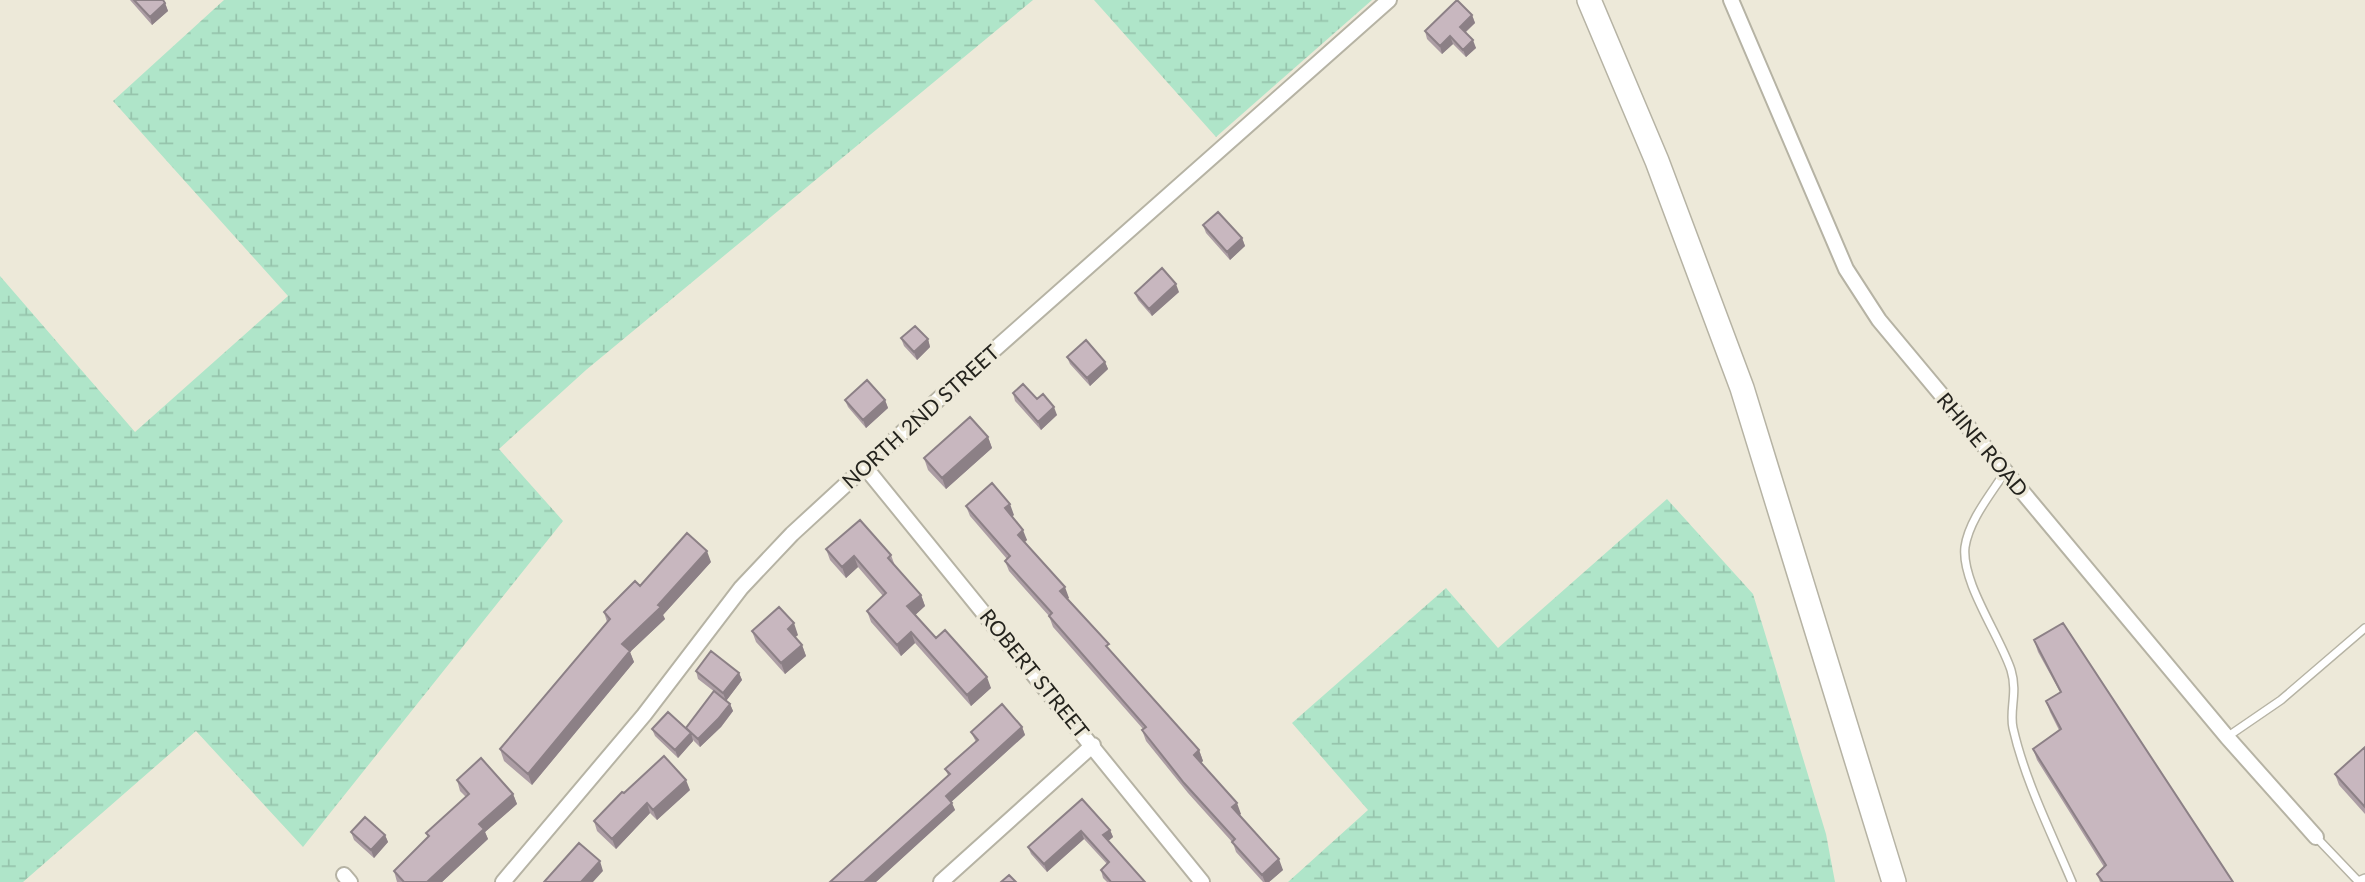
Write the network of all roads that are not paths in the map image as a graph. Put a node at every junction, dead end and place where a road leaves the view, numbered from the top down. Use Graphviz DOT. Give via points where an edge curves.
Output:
graph roads {
  1 [pos="1389,0"];
  2 [pos="1588,0"];
  3 [pos="1731,0"];
  4 [pos="865,467"];
  5 [pos="2005,472"];
  6 [pos="2365,628"];
  7 [pos="2227,737"];
  8 [pos="1093,745"];
  9 [pos="2316,838"];
  10 [pos="2365,878"];
  11 [pos="503,882"];
  12 [pos="941,882"];
  13 [pos="1202,882"];
  14 [pos="1894,882"];
  15 [pos="2071,882"];
  16 [pos="2358,882"];
  1 -- 4 [label="street, NORTH 2ND STREET"];
  2 -- 14 [label="highway" via="1657,161 1742,388"];
  3 -- 5 [label="street, RHINE ROAD" via="1846,269 1892,337"];
  4 -- 8 [label="street, ROBERT STREET"];
  4 -- 11 [label="street, NORTH 2ND STREET" via="741,588 644,715"];
  5 -- 7 [label="street, RHINE ROAD"];
  5 -- 15 [label="lane" via="1972,524 1965,548 1970,578 2011,670 2015,693 2012,725 2027,775"];
  6 -- 7 [label="lane" via="2281,700"];
  7 -- 9 [label="street, RHINE ROAD"];
  8 -- 12 [label="street"];
  8 -- 13 [label="street, ROBERT STREET"];
  9 -- 16 [label="lane"];
  10 -- 16 [label="lane"];
}
